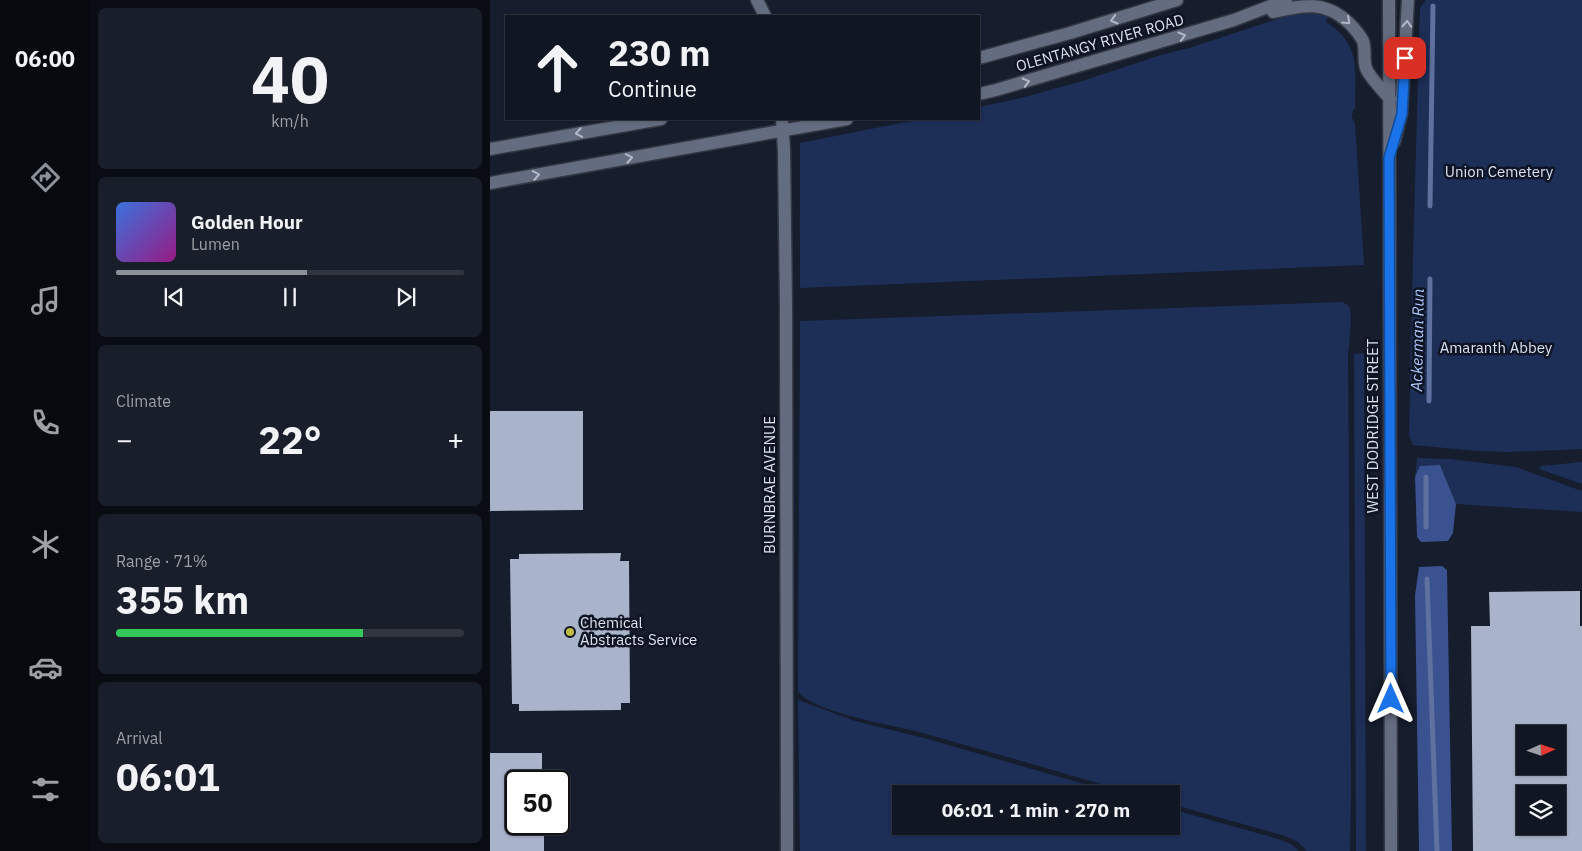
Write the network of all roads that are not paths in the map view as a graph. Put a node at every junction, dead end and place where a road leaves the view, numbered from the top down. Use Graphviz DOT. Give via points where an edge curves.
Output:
graph roads {
  1 [pos="757,0"];
  2 [pos="1177,0"];
  3 [pos="1286,0"];
  4 [pos="1389,0"];
  5 [pos="1408,0"];
  6 [pos="764,15"];
  7 [pos="1234,20"];
  8 [pos="980,58"];
  9 [pos="980,94"];
  10 [pos="1390,98"];
  11 [pos="655,120"];
  12 [pos="834,120"];
  13 [pos="782,124"];
  14 [pos="490,149"];
  15 [pos="1389,158"];
  16 [pos="490,182"];
  17 [pos="787,851"];
  18 [pos="1391,851"];
  1 -- 6 [label="main road"];
  2 -- 8 [label="main road, OLENTANGY RIVER ROAD, one-way"];
  3 -- 7 [label="main road, OLENTANGY RIVER ROAD"];
  4 -- 10 [label="main road, WEST DODRIDGE STREET"];
  15 -- 5 [label="main road, one-way" via="1402,114"];
  9 -- 7 [label="main road, OLENTANGY RIVER ROAD, one-way"];
  7 -- 10 [label="main road, one-way" via="1304,6 1316,5 1334,10 1353,27 1363,42 1366,69"];
  10 -- 15 [label="main road, WEST DODRIDGE STREET"];
  11 -- 14 [label="main road, one-way"];
  12 -- 13 [label="main road"];
  16 -- 13 [label="main road, one-way"];
  13 -- 17 [label="main road, BURNBRAE AVENUE" via="786,328"];
  15 -- 18 [label="main road, WEST DODRIDGE STREET"];
}
